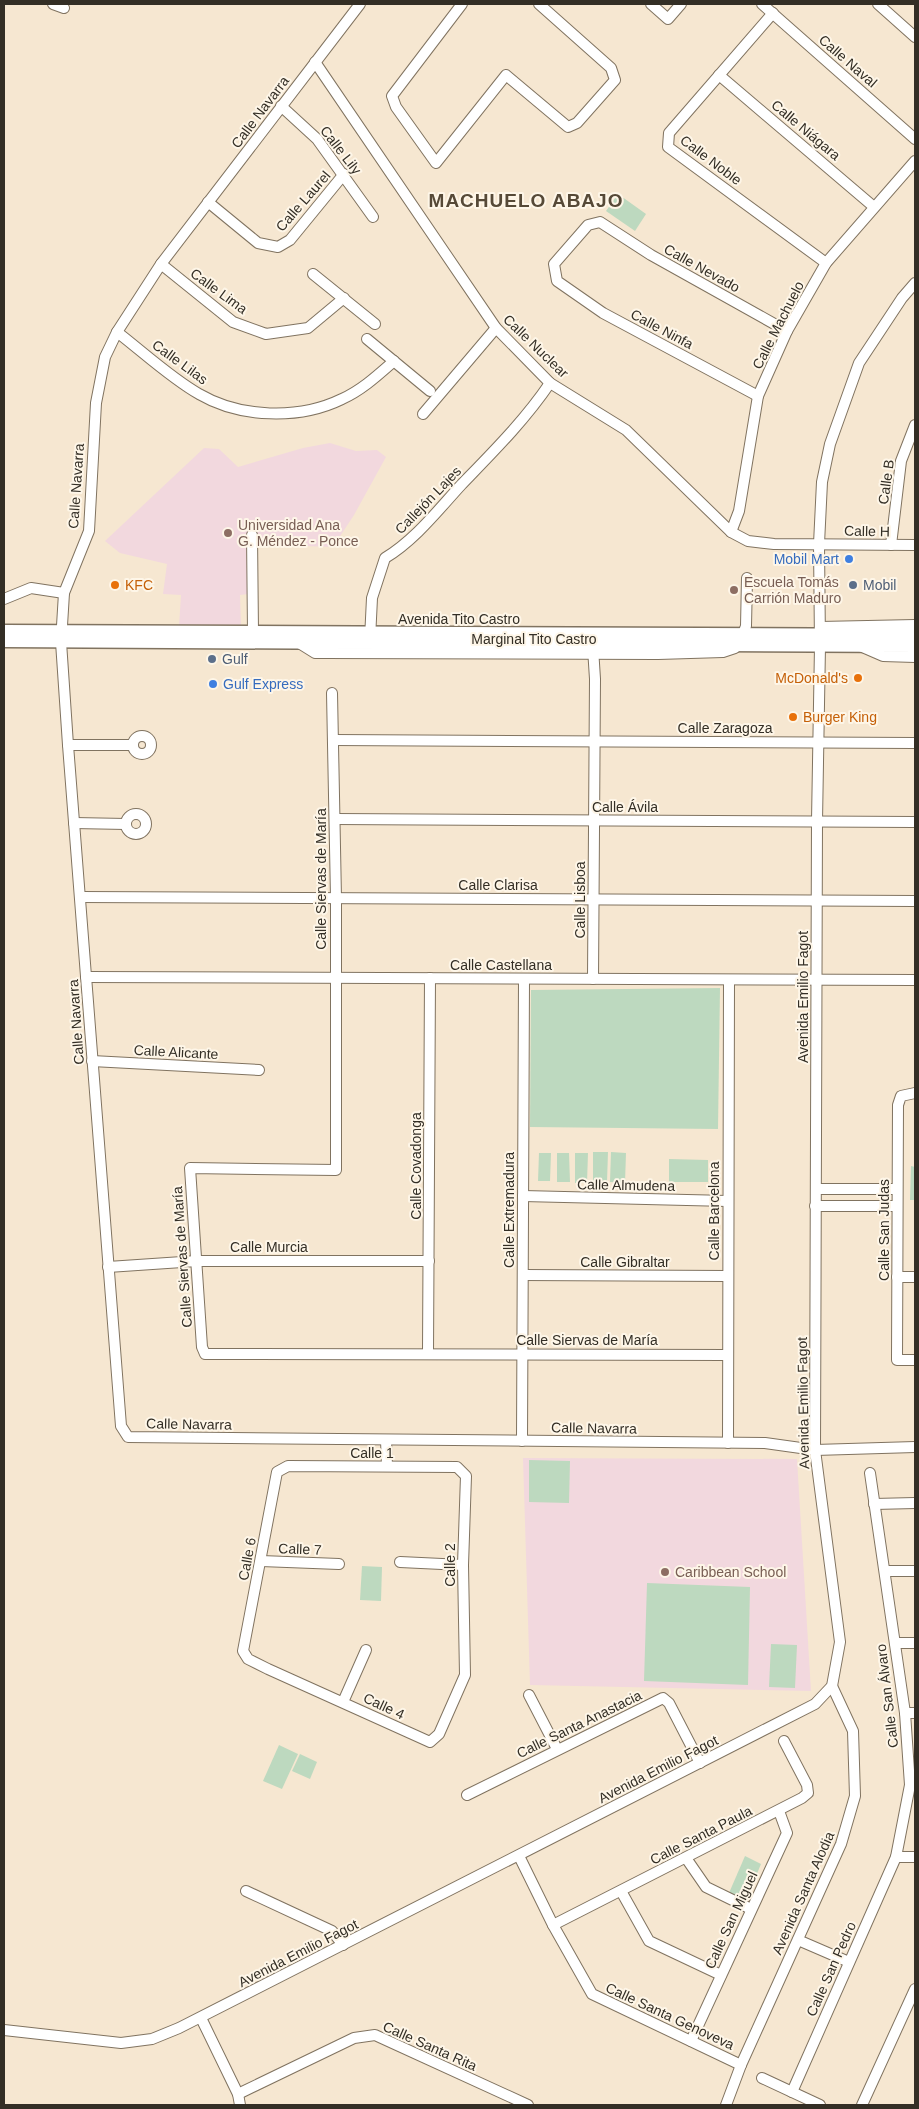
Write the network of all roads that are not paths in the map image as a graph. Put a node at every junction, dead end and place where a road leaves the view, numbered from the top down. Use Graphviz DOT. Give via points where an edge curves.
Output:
graph roads {
  1 [pos="53,4"];
  2 [pos="360,4"];
  3 [pos="462,4"];
  4 [pos="539,4"];
  5 [pos="651,4"];
  6 [pos="681,4"];
  7 [pos="762,4"];
  8 [pos="878,4"];
  9 [pos="64,8"];
  10 [pos="773,14"];
  11 [pos="915,37"];
  12 [pos="315,62"];
  13 [pos="719,75"];
  14 [pos="281,106"];
  15 [pos="915,139"];
  16 [pos="915,162"];
  17 [pos="344,174"];
  18 [pos="208,202"];
  19 [pos="874,206"];
  20 [pos="373,217"];
  21 [pos="604,225"];
  22 [pos="826,263"];
  23 [pos="161,264"];
  24 [pos="313,274"];
  25 [pos="915,283"];
  26 [pos="344,298"];
  27 [pos="375,324"];
  28 [pos="496,328"];
  29 [pos="117,332"];
  30 [pos="787,332"];
  31 [pos="367,339"];
  32 [pos="394,361"];
  33 [pos="550,383"];
  34 [pos="430,391"];
  35 [pos="758,396"];
  36 [pos="423,414"];
  37 [pos="915,425"];
  38 [pos="731,532"];
  39 [pos="252,535"];
  40 [pos="819,544"];
  41 [pos="891,545"];
  42 [pos="915,545"];
  43 [pos="747,578"];
  44 [pos="64,593"];
  45 [pos="4,599"];
  46 [pos="915,625"];
  47 [pos="4,631"];
  48 [pos="253,632"];
  49 [pos="915,635"];
  50 [pos="820,636"];
  51 [pos="61,637"];
  52 [pos="744,640"];
  53 [pos="4,642"];
  54 [pos="299,643"];
  55 [pos="369,643"];
  56 [pos="591,643"];
  57 [pos="859,646"];
  58 [pos="915,646"];
  59 [pos="915,656"];
  60 [pos="332,694"];
  61 [pos="333,740"];
  62 [pos="594,741"];
  63 [pos="818,742"];
  64 [pos="915,743"];
  65 [pos="68,745"];
  66 [pos="132,745"];
  67 [pos="335,819"];
  68 [pos="594,820"];
  69 [pos="817,822"];
  70 [pos="915,822"];
  71 [pos="74,823"];
  72 [pos="126,824"];
  73 [pos="80,897"];
  74 [pos="336,898"];
  75 [pos="594,899"];
  76 [pos="817,901"];
  77 [pos="915,902"];
  78 [pos="86,977"];
  79 [pos="336,978"];
  80 [pos="430,978"];
  81 [pos="524,979"];
  82 [pos="594,979"];
  83 [pos="729,980"];
  84 [pos="817,980"];
  85 [pos="915,980"];
  86 [pos="92,1062"];
  87 [pos="258,1070"];
  88 [pos="915,1093"];
  89 [pos="816,1189"];
  90 [pos="897,1189"];
  91 [pos="523,1196"];
  92 [pos="728,1201"];
  93 [pos="815,1206"];
  94 [pos="897,1206"];
  95 [pos="197,1261"];
  96 [pos="429,1261"];
  97 [pos="108,1267"];
  98 [pos="523,1275"];
  99 [pos="727,1276"];
  100 [pos="897,1277"];
  101 [pos="915,1277"];
  102 [pos="428,1353"];
  103 [pos="523,1354"];
  104 [pos="727,1355"];
  105 [pos="915,1360"];
  106 [pos="386,1440"];
  107 [pos="522,1441"];
  108 [pos="728,1443"];
  109 [pos="915,1447"];
  110 [pos="815,1450"];
  111 [pos="387,1466"];
  112 [pos="870,1473"];
  113 [pos="915,1503"];
  114 [pos="874,1504"];
  115 [pos="270,1506"];
  116 [pos="466,1510"];
  117 [pos="261,1561"];
  118 [pos="400,1562"];
  119 [pos="339,1564"];
  120 [pos="463,1565"];
  121 [pos="885,1571"];
  122 [pos="915,1571"];
  123 [pos="249,1616"];
  124 [pos="465,1621"];
  125 [pos="895,1643"];
  126 [pos="915,1643"];
  127 [pos="366,1650"];
  128 [pos="832,1686"];
  129 [pos="529,1695"];
  130 [pos="343,1702"];
  131 [pos="910,1713"];
  132 [pos="784,1741"];
  133 [pos="557,1749"];
  134 [pos="700,1763"];
  135 [pos="912,1785"];
  136 [pos="467,1795"];
  137 [pos="779,1811"];
  138 [pos="519,1856"];
  139 [pos="896,1857"];
  140 [pos="915,1857"];
  141 [pos="686,1858"];
  142 [pos="246,1891"];
  143 [pos="621,1891"];
  144 [pos="751,1909"];
  145 [pos="554,1925"];
  146 [pos="798,1940"];
  147 [pos="343,1945"];
  148 [pos="849,1962"];
  149 [pos="721,1975"];
  150 [pos="915,1989"];
  151 [pos="912,2004"];
  152 [pos="201,2018"];
  153 [pos="4,2030"];
  154 [pos="691,2041"];
  155 [pos="741,2065"];
  156 [pos="762,2078"];
  157 [pos="792,2092"];
  158 [pos="238,2094"];
  159 [pos="240,2105"];
  160 [pos="528,2105"];
  161 [pos="726,2105"];
  162 [pos="820,2105"];
  163 [pos="862,2105"];
  1 -- 9 [label="street"];
  2 -- 12 [label="street, Calle Navarra"];
  3 -- 4 [label="street" via="392,96 396,107 436,163 506,75 568,127 577,123 614,80 611,68"];
  5 -- 6 [label="street" via="668,19"];
  7 -- 10 [label="street, Calle Naval"];
  8 -- 11 [label="street"];
  10 -- 13 [label="street, Calle Noble"];
  10 -- 15 [label="street, Calle Naval"];
  12 -- 14 [label="street, Calle Navarra"];
  12 -- 28 [label="street, Calle Nuclear"];
  13 -- 19 [label="street, Calle Niágara"];
  13 -- 22 [label="street, Calle Noble" via="669,133 668,147"];
  14 -- 17 [label="street, Calle Lily" via="317,139"];
  14 -- 18 [label="street, Calle Navarra"];
  16 -- 19 [label="street, Calle Machuelo"];
  17 -- 18 [label="street, Calle Laurel" via="290,240 278,247 258,243"];
  17 -- 20 [label="street, Calle Lily"];
  18 -- 23 [label="street, Calle Navarra"];
  19 -- 22 [label="street, Calle Machuelo"];
  21 -- 30 [label="street, Calle Nevado"];
  21 -- 35 [label="street, Calle Ninfa" via="600,222 588,225 554,264 557,281 603,313"];
  22 -- 30 [label="street, Calle Machuelo"];
  23 -- 26 [label="street, Calle Lima" via="233,322 266,334 308,328"];
  23 -- 29 [label="street, Calle Navarra"];
  24 -- 26 [label="street"];
  25 -- 40 [label="street, Avenida Emilio Fagot" via="859,363 830,444 822,482"];
  26 -- 27 [label="street"];
  28 -- 33 [label="street, Calle Nuclear"];
  28 -- 36 [label="street"];
  29 -- 32 [label="street, Calle Lilas" via="199,394 229,407 262,414 308,411 342,400 371,382"];
  29 -- 44 [label="street, Calle Navarra" via="106,357 96,403 88,531"];
  30 -- 35 [label="street, Calle Machuelo"];
  31 -- 32 [label="street"];
  32 -- 34 [label="street"];
  33 -- 38 [label="street, Calle Nuclear" via="626,430"];
  33 -- 55 [label="street, Callejón Lajes" via="534,406 427,522 401,548 385,558 372,598"];
  35 -- 38 [label="street, Calle Machuelo" via="739,511"];
  37 -- 41 [label="street, Calle B" via="901,461"];
  38 -- 40 [label="street, Calle Nuclear" via="748,542"];
  39 -- 48 [label="street"];
  40 -- 41 [label="street, Calle H"];
  40 -- 50 [label="street, Avenida Emilio Fagot"];
  41 -- 42 [label="street, Calle H"];
  43 -- 52 [label="street"];
  44 -- 45 [label="street" via="31,588"];
  44 -- 51 [label="street, Calle Navarra"];
  46 -- 50 [label="street"];
  47 -- 51 [label="main road, Avenida Tito Castro"];
  48 -- 51 [label="main road, Avenida Tito Castro"];
  48 -- 55 [label="main road, Avenida Tito Castro"];
  49 -- 50 [label="main road, Avenida Tito Castro"];
  50 -- 52 [label="main road, Avenida Tito Castro"];
  50 -- 57 [label="main road, Avenida Tito Castro"];
  50 -- 63 [label="street, Avenida Emilio Fagot"];
  51 -- 53 [label="main road, Avenida Tito Castro"];
  51 -- 54 [label="main road, Avenida Tito Castro"];
  51 -- 65 [label="street, Calle Navarra"];
  52 -- 56 [label="main road, Avenida Tito Castro"];
  52 -- 56 [label="street, Marginal Tito Castro" via="722,652 700,653"];
  54 -- 55 [label="main road, Avenida Tito Castro"];
  54 -- 55 [label="street, Marginal Tito Castro" via="315,653 355,653"];
  55 -- 56 [label="main road, Avenida Tito Castro"];
  55 -- 56 [label="street, Marginal Tito Castro"];
  56 -- 62 [label="street"];
  57 -- 58 [label="main road, Avenida Tito Castro"];
  57 -- 59 [label="street" via="883,656"];
  60 -- 61 [label="street, Calle Siervas de María"];
  61 -- 62 [label="street, Calle Zaragoza"];
  61 -- 67 [label="street, Calle Siervas de María"];
  62 -- 63 [label="street, Calle Zaragoza"];
  62 -- 68 [label="street"];
  63 -- 64 [label="street, Calle Zaragoza"];
  63 -- 69 [label="street, Avenida Emilio Fagot"];
  65 -- 66 [label="street"];
  65 -- 71 [label="street, Calle Navarra"];
  67 -- 68 [label="street, Calle Ávila"];
  67 -- 74 [label="street, Calle Siervas de María"];
  68 -- 69 [label="street, Calle Ávila"];
  68 -- 75 [label="street, Calle Lisboa"];
  69 -- 70 [label="street, Calle Ávila"];
  69 -- 76 [label="street, Avenida Emilio Fagot"];
  71 -- 72 [label="street"];
  71 -- 73 [label="street, Calle Navarra"];
  73 -- 74 [label="street, Calle Clarisa"];
  73 -- 78 [label="street, Calle Navarra"];
  74 -- 75 [label="street, Calle Clarisa"];
  74 -- 79 [label="street, Calle Siervas de María"];
  75 -- 76 [label="street, Calle Clarisa"];
  75 -- 82 [label="street, Calle Lisboa"];
  76 -- 77 [label="street, Calle Clarisa"];
  76 -- 84 [label="street, Avenida Emilio Fagot"];
  78 -- 79 [label="street, Calle Castellana"];
  78 -- 86 [label="street, Calle Navarra"];
  79 -- 80 [label="street, Calle Castellana"];
  79 -- 95 [label="street, Calle Siervas de María" via="336,1170 190,1168"];
  80 -- 81 [label="street, Calle Castellana"];
  80 -- 96 [label="street, Calle Covadonga"];
  81 -- 82 [label="street, Calle Castellana"];
  81 -- 91 [label="street, Calle Extremadura"];
  82 -- 83 [label="street, Calle Castellana"];
  83 -- 84 [label="street, Calle Castellana"];
  83 -- 92 [label="street, Calle Barcelona"];
  84 -- 85 [label="street, Calle Castellana"];
  84 -- 89 [label="street, Avenida Emilio Fagot"];
  86 -- 87 [label="street, Calle Alicante"];
  86 -- 97 [label="street, Calle Navarra"];
  88 -- 90 [label="street, Calle San Judas" via="901,1096 898,1105"];
  89 -- 90 [label="street"];
  89 -- 93 [label="street, Avenida Emilio Fagot"];
  90 -- 94 [label="street, Calle San Judas"];
  91 -- 92 [label="street, Calle Almudena"];
  91 -- 98 [label="street, Calle Extremadura"];
  92 -- 99 [label="street, Calle Barcelona"];
  93 -- 94 [label="street"];
  93 -- 110 [label="street, Avenida Emilio Fagot"];
  94 -- 100 [label="street, Calle San Judas"];
  95 -- 96 [label="street, Calle Murcia"];
  95 -- 97 [label="street, Calle Murcia"];
  95 -- 102 [label="street, Calle Siervas de María" via="205,1354"];
  96 -- 102 [label="street, Calle Covadonga"];
  97 -- 106 [label="street, Calle Navarra" via="121,1426 128,1437"];
  98 -- 99 [label="street, Calle Gibraltar"];
  98 -- 103 [label="street, Calle Extremadura"];
  99 -- 104 [label="street, Calle Barcelona"];
  100 -- 101 [label="street"];
  100 -- 105 [label="street, Calle San Judas" via="897,1360"];
  102 -- 103 [label="street, Calle Siervas de María"];
  103 -- 104 [label="street, Calle Siervas de María"];
  103 -- 107 [label="street, Calle Extremadura"];
  104 -- 108 [label="street, Calle Barcelona"];
  106 -- 107 [label="street, Calle Navarra"];
  106 -- 111 [label="street"];
  107 -- 108 [label="street, Calle Navarra"];
  108 -- 110 [label="street, Calle Navarra" via="765,1443"];
  109 -- 110 [label="street, Calle Navarra"];
  110 -- 128 [label="street, Avenida Emilio Fagot" via="840,1642"];
  111 -- 115 [label="street, Calle 1" via="288,1466 277,1472"];
  111 -- 116 [label="street, Calle 1" via="457,1467 466,1476"];
  112 -- 114 [label="street, Calle San Álvaro"];
  113 -- 114 [label="street"];
  114 -- 121 [label="street, Calle San Álvaro"];
  115 -- 117 [label="street, Calle 6"];
  116 -- 120 [label="street, Calle 2"];
  117 -- 119 [label="street, Calle 7"];
  117 -- 123 [label="street, Calle 6"];
  118 -- 120 [label="street"];
  120 -- 124 [label="street, Calle 2"];
  121 -- 122 [label="street"];
  121 -- 125 [label="street, Calle San Álvaro"];
  123 -- 130 [label="street, Calle 4" via="243,1651 248,1659"];
  124 -- 130 [label="street, Calle 4" via="464,1675 439,1734 430,1742"];
  125 -- 126 [label="street"];
  125 -- 131 [label="street, Calle San Álvaro"];
  127 -- 130 [label="street"];
  128 -- 134 [label="street, Avenida Emilio Fagot" via="816,1704"];
  128 -- 146 [label="street, Avenida Santa Alodia" via="853,1731 855,1796 841,1844"];
  129 -- 133 [label="street"];
  131 -- 135 [label="street, Calle San Álvaro"];
  132 -- 137 [label="street, Calle Santa Paula" via="808,1793"];
  133 -- 134 [label="street, Calle Santa Anastacia" via="663,1698 669,1703"];
  133 -- 136 [label="street, Calle Santa Anastacia"];
  134 -- 138 [label="street, Avenida Emilio Fagot"];
  135 -- 139 [label="street, Calle San Álvaro"];
  137 -- 141 [label="street, Calle Santa Paula"];
  137 -- 144 [label="street, Calle San Miguel" via="787,1833"];
  138 -- 145 [label="street, Calle Santa Genoveva"];
  138 -- 147 [label="street, Avenida Emilio Fagot"];
  139 -- 140 [label="street"];
  139 -- 148 [label="street, Calle San Pedro"];
  141 -- 143 [label="street, Calle Santa Paula"];
  141 -- 144 [label="street" via="706,1887"];
  142 -- 147 [label="street" via="332,1931"];
  143 -- 145 [label="street, Calle Santa Paula"];
  143 -- 149 [label="street" via="649,1941"];
  144 -- 149 [label="street, Calle San Miguel"];
  145 -- 154 [label="street, Calle Santa Genoveva" via="592,1994"];
  146 -- 148 [label="street"];
  146 -- 155 [label="street, Avenida Santa Alodia"];
  147 -- 152 [label="street, Avenida Emilio Fagot"];
  148 -- 157 [label="street, Calle San Pedro"];
  149 -- 154 [label="street, Calle San Miguel"];
  150 -- 151 [label="street"];
  151 -- 163 [label="street"];
  152 -- 153 [label="street, Avenida Emilio Fagot" via="152,2039 121,2043"];
  152 -- 158 [label="street"];
  154 -- 155 [label="street, Calle Santa Genoveva"];
  155 -- 161 [label="street, Avenida Santa Alodia"];
  156 -- 157 [label="street"];
  157 -- 162 [label="street"];
  158 -- 159 [label="street"];
  158 -- 160 [label="street, Calle Santa Rita" via="354,2038 375,2035"];
}
